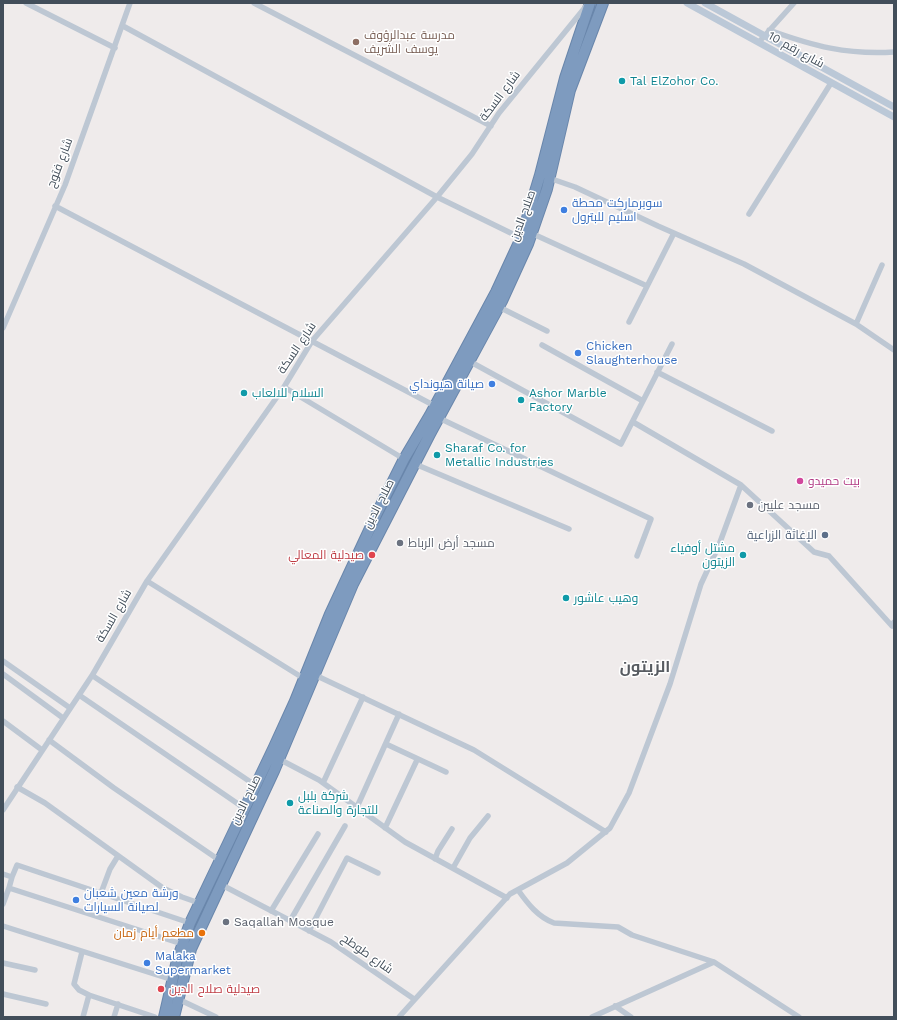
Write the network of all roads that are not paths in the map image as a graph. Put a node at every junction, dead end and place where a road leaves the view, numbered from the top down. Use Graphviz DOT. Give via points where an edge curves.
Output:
graph roads {
  1 [pos="26,3"];
  2 [pos="130,3"];
  3 [pos="254,3"];
  4 [pos="589,3"];
  5 [pos="603,3"];
  6 [pos="687,3"];
  7 [pos="705,3"];
  8 [pos="794,3"];
  9 [pos="123,26"];
  10 [pos="767,33"];
  11 [pos="759,42"];
  12 [pos="115,48"];
  13 [pos="894,52"];
  14 [pos="831,83"];
  15 [pos="894,107"];
  16 [pos="894,117"];
  17 [pos="491,126"];
  18 [pos="549,178"];
  19 [pos="437,197"];
  20 [pos="55,206"];
  21 [pos="749,214"];
  22 [pos="532,233"];
  23 [pos="674,233"];
  24 [pos="521,238"];
  25 [pos="882,264"];
  26 [pos="647,286"];
  27 [pos="499,307"];
  28 [pos="629,322"];
  29 [pos="856,324"];
  30 [pos="3,328"];
  31 [pos="546,331"];
  32 [pos="312,341"];
  33 [pos="672,344"];
  34 [pos="542,345"];
  35 [pos="894,350"];
  36 [pos="470,361"];
  37 [pos="658,372"];
  38 [pos="284,387"];
  39 [pos="643,401"];
  40 [pos="435,406"];
  41 [pos="439,418"];
  42 [pos="633,422"];
  43 [pos="772,431"];
  44 [pos="404,459"];
  45 [pos="415,464"];
  46 [pos="741,485"];
  47 [pos="569,529"];
  48 [pos="637,556"];
  49 [pos="147,581"];
  50 [pos="894,622"];
  51 [pos="3,661"];
  52 [pos="3,674"];
  53 [pos="93,674"];
  54 [pos="316,675"];
  55 [pos="303,678"];
  56 [pos="79,695"];
  57 [pos="363,697"];
  58 [pos="70,708"];
  59 [pos="399,714"];
  60 [pos="64,718"];
  61 [pos="3,721"];
  62 [pos="49,740"];
  63 [pos="386,744"];
  64 [pos="42,750"];
  65 [pos="279,759"];
  66 [pos="417,760"];
  67 [pos="446,772"];
  68 [pos="323,783"];
  69 [pos="255,785"];
  70 [pos="18,787"];
  71 [pos="357,807"];
  72 [pos="244,808"];
  73 [pos="3,810"];
  74 [pos="488,816"];
  75 [pos="345,826"];
  76 [pos="386,828"];
  77 [pos="452,829"];
  78 [pos="606,832"];
  79 [pos="318,834"];
  80 [pos="118,856"];
  81 [pos="435,859"];
  82 [pos="219,860"];
  83 [pos="453,868"];
  84 [pos="378,873"];
  85 [pos="3,874"];
  86 [pos="12,877"];
  87 [pos="220,884"];
  88 [pos="9,888"];
  89 [pos="518,890"];
  90 [pos="101,893"];
  91 [pos="507,898"];
  92 [pos="198,903"];
  93 [pos="3,904"];
  94 [pos="271,911"];
  95 [pos="290,921"];
  96 [pos="190,923"];
  97 [pos="3,926"];
  98 [pos="309,931"];
  99 [pos="182,944"];
  100 [pos="82,952"];
  101 [pos="714,962"];
  102 [pos="3,963"];
  103 [pos="35,970"];
  104 [pos="174,980"];
  105 [pos="3,994"];
  106 [pos="89,995"];
  107 [pos="178,999"];
  108 [pos="414,999"];
  109 [pos="46,1004"];
  110 [pos="118,1004"];
  111 [pos="615,1006"];
  112 [pos="83,1017"];
  113 [pos="114,1017"];
  114 [pos="156,1017"];
  115 [pos="164,1017"];
  116 [pos="174,1017"];
  117 [pos="216,1017"];
  118 [pos="399,1017"];
  119 [pos="592,1017"];
  120 [pos="631,1017"];
  121 [pos="799,1017"];
  1 -- 12 [label="street"];
  2 -- 9 [label="street, شارع فتوح"];
  3 -- 17 [label="street"];
  4 -- 17 [label="street, شارع السكة"];
  4 -- 24 [label="highway, صلاح الدين" via="564,78"];
  5 -- 18 [label="highway, صلاح الدين" via="570,90"];
  6 -- 11 [label="main road, شارع رقم 10"];
  7 -- 10 [label="main road, شارع رقم 10"];
  8 -- 10 [label="street"];
  9 -- 12 [label="street, شارع فتوح"];
  9 -- 19 [label="street"];
  10 -- 11 [label="street"];
  10 -- 13 [label="street" via="848,52"];
  10 -- 15 [label="main road, شارع رقم 10"];
  11 -- 14 [label="main road, شارع رقم 10"];
  12 -- 20 [label="street, شارع فتوح"];
  14 -- 16 [label="main road, شارع رقم 10"];
  14 -- 21 [label="street"];
  17 -- 19 [label="street, شارع السكة"];
  18 -- 22 [label="highway, صلاح الدين"];
  18 -- 23 [label="street" via="575,187"];
  19 -- 24 [label="street"];
  19 -- 32 [label="street, شارع السكة"];
  20 -- 30 [label="street, شارع فتوح"];
  20 -- 32 [label="street"];
  22 -- 26 [label="street"];
  22 -- 27 [label="highway, صلاح الدين"];
  23 -- 26 [label="street"];
  23 -- 29 [label="street" via="744,264"];
  24 -- 40 [label="highway, صلاح الدين" via="496,292"];
  25 -- 29 [label="street"];
  26 -- 28 [label="street"];
  27 -- 31 [label="street"];
  27 -- 36 [label="highway, صلاح الدين"];
  29 -- 35 [label="street"];
  32 -- 38 [label="street, شارع السكة"];
  32 -- 40 [label="street"];
  33 -- 37 [label="street"];
  34 -- 39 [label="street"];
  36 -- 41 [label="highway, صلاح الدين"];
  36 -- 42 [label="street" via="622,444"];
  37 -- 39 [label="street"];
  37 -- 43 [label="street"];
  38 -- 44 [label="street"];
  38 -- 49 [label="street, شارع السكة"];
  39 -- 42 [label="street"];
  40 -- 44 [label="highway, صلاح الدين"];
  41 -- 45 [label="highway, صلاح الدين"];
  41 -- 48 [label="street" via="651,519"];
  42 -- 46 [label="street"];
  44 -- 55 [label="highway, صلاح الدين" via="343,585"];
  45 -- 47 [label="street"];
  45 -- 54 [label="highway, صلاح الدين" via="353,584"];
  46 -- 50 [label="street" via="814,552 829,556 892,626"];
  46 -- 78 [label="street" via="719,545 701,584 670,684 629,793"];
  49 -- 53 [label="street, شارع السكة"];
  49 -- 55 [label="street"];
  51 -- 58 [label="street"];
  52 -- 60 [label="street"];
  53 -- 56 [label="street, شارع السكة"];
  53 -- 69 [label="street"];
  54 -- 57 [label="street"];
  54 -- 65 [label="highway, صلاح الدين"];
  55 -- 69 [label="highway, صلاح الدين" via="295,701"];
  56 -- 58 [label="street, شارع السكة"];
  56 -- 72 [label="street"];
  57 -- 59 [label="street"];
  57 -- 68 [label="street"];
  58 -- 60 [label="street, شارع السكة"];
  59 -- 63 [label="street"];
  59 -- 78 [label="street" via="474,750"];
  60 -- 62 [label="street, شارع السكة"];
  61 -- 64 [label="street"];
  62 -- 64 [label="street, شارع السكة"];
  62 -- 82 [label="street"];
  63 -- 66 [label="street"];
  63 -- 71 [label="street"];
  64 -- 70 [label="street, شارع السكة"];
  65 -- 68 [label="street"];
  65 -- 87 [label="highway, صلاح الدين"];
  66 -- 67 [label="street"];
  66 -- 76 [label="street"];
  68 -- 71 [label="street"];
  69 -- 72 [label="highway, صلاح الدين"];
  70 -- 73 [label="street, شارع السكة"];
  70 -- 80 [label="street"];
  71 -- 76 [label="street"];
  72 -- 82 [label="highway, صلاح الدين"];
  74 -- 83 [label="street" via="470,838"];
  75 -- 95 [label="street"];
  76 -- 81 [label="street"];
  77 -- 81 [label="street"];
  78 -- 89 [label="street" via="567,863"];
  79 -- 94 [label="street"];
  80 -- 90 [label="street"];
  80 -- 92 [label="street" via="162,888"];
  81 -- 83 [label="street"];
  82 -- 92 [label="highway, صلاح الدين"];
  83 -- 91 [label="street"];
  84 -- 98 [label="street" via="347,858"];
  85 -- 86 [label="street"];
  86 -- 88 [label="street"];
  86 -- 90 [label="street" via="17,865"];
  87 -- 94 [label="street, شارع طوطح"];
  87 -- 107 [label="highway, صلاح الدين" via="191,949"];
  88 -- 93 [label="street"];
  88 -- 99 [label="street"];
  89 -- 91 [label="street"];
  89 -- 101 [label="street" via="529,904 554,923 618,927"];
  90 -- 96 [label="street"];
  91 -- 108 [label="street"];
  92 -- 96 [label="highway, صلاح الدين"];
  94 -- 95 [label="street, شارع طوطح"];
  95 -- 98 [label="street, شارع طوطح"];
  96 -- 99 [label="highway, صلاح الدين"];
  97 -- 100 [label="street"];
  98 -- 108 [label="street, شارع طوطح" via="331,942"];
  99 -- 104 [label="highway, صلاح الدين"];
  100 -- 104 [label="street"];
  100 -- 106 [label="street" via="74,984"];
  101 -- 111 [label="street"];
  101 -- 121 [label="street"];
  102 -- 103 [label="street"];
  104 -- 115 [label="highway, صلاح الدين"];
  105 -- 109 [label="street"];
  106 -- 110 [label="street"];
  106 -- 112 [label="street"];
  107 -- 116 [label="highway, صلاح الدين"];
  107 -- 117 [label="street"];
  108 -- 118 [label="street"];
  110 -- 113 [label="street"];
  110 -- 114 [label="street"];
  111 -- 119 [label="street"];
  111 -- 120 [label="street"];
}
